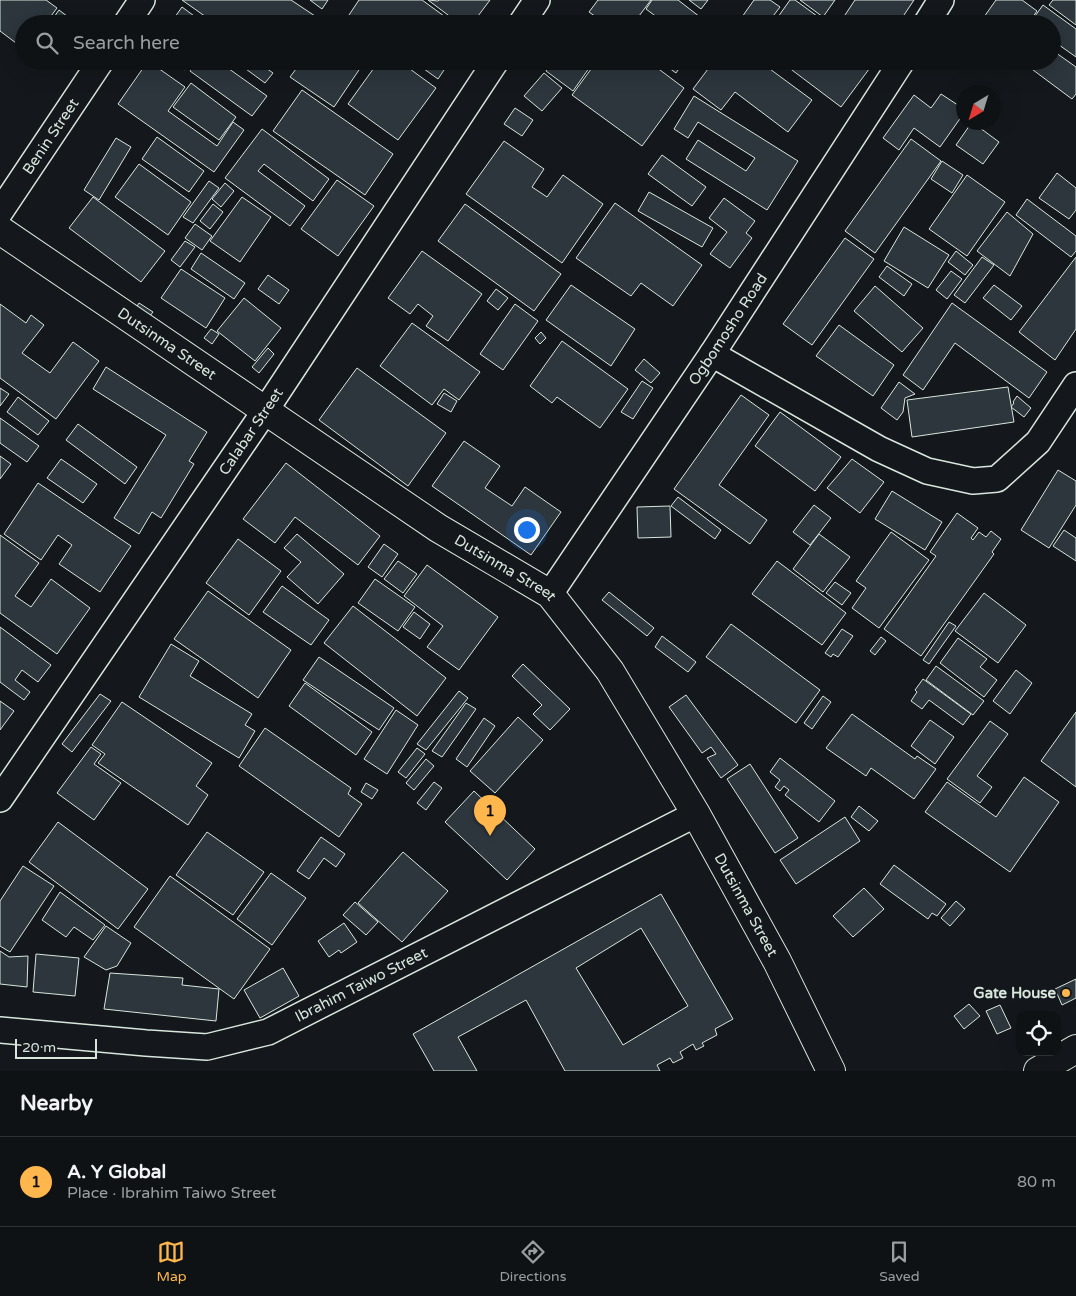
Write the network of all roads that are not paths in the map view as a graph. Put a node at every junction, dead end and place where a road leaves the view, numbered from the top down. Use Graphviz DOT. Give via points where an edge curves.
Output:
graph roads {
  1 [pos="142,0"];
  2 [pos="537,0"];
  3 [pos="941,0"];
  4 [pos="132,15"];
  5 [pos="527,15"];
  6 [pos="932,15"];
  7 [pos="95,70"];
  8 [pos="490,70"];
  9 [pos="896,70"];
  10 [pos="0,212"];
  11 [pos="0,230"];
  12 [pos="712,354"];
  13 [pos="1076,385"];
  14 [pos="265,411"];
  15 [pos="550,594"];
  16 [pos="0,799"];
  17 [pos="696,814"];
  18 [pos="0,1030"];
  19 [pos="1076,1049"];
  20 [pos="831,1071"];
  21 [pos="1038,1071"];
  1 -- 4 [label="street"];
  2 -- 5 [label="street"];
  3 -- 6 [label="street"];
  7 -- 10 [label="street, Benin Street"];
  8 -- 14 [label="street, Calabar Street"];
  9 -- 12 [label="street, Ogbomosho Road"];
  11 -- 14 [label="street, Dutsinma Street"];
  12 -- 13 [label="street" via="878,449 927,470 973,481 997,480 1038,442"];
  12 -- 15 [label="street, Ogbomosho Road"];
  14 -- 15 [label="street, Dutsinma Street" via="438,528"];
  14 -- 16 [label="street, Calabar Street"];
  15 -- 17 [label="street, Dutsinma Street" via="610,671"];
  17 -- 18 [label="street, Ibrahim Taiwo Street" via="268,1032 207,1047"];
  17 -- 20 [label="street, Dutsinma Street" via="777,962"];
  19 -- 21 [label="street"];
}
